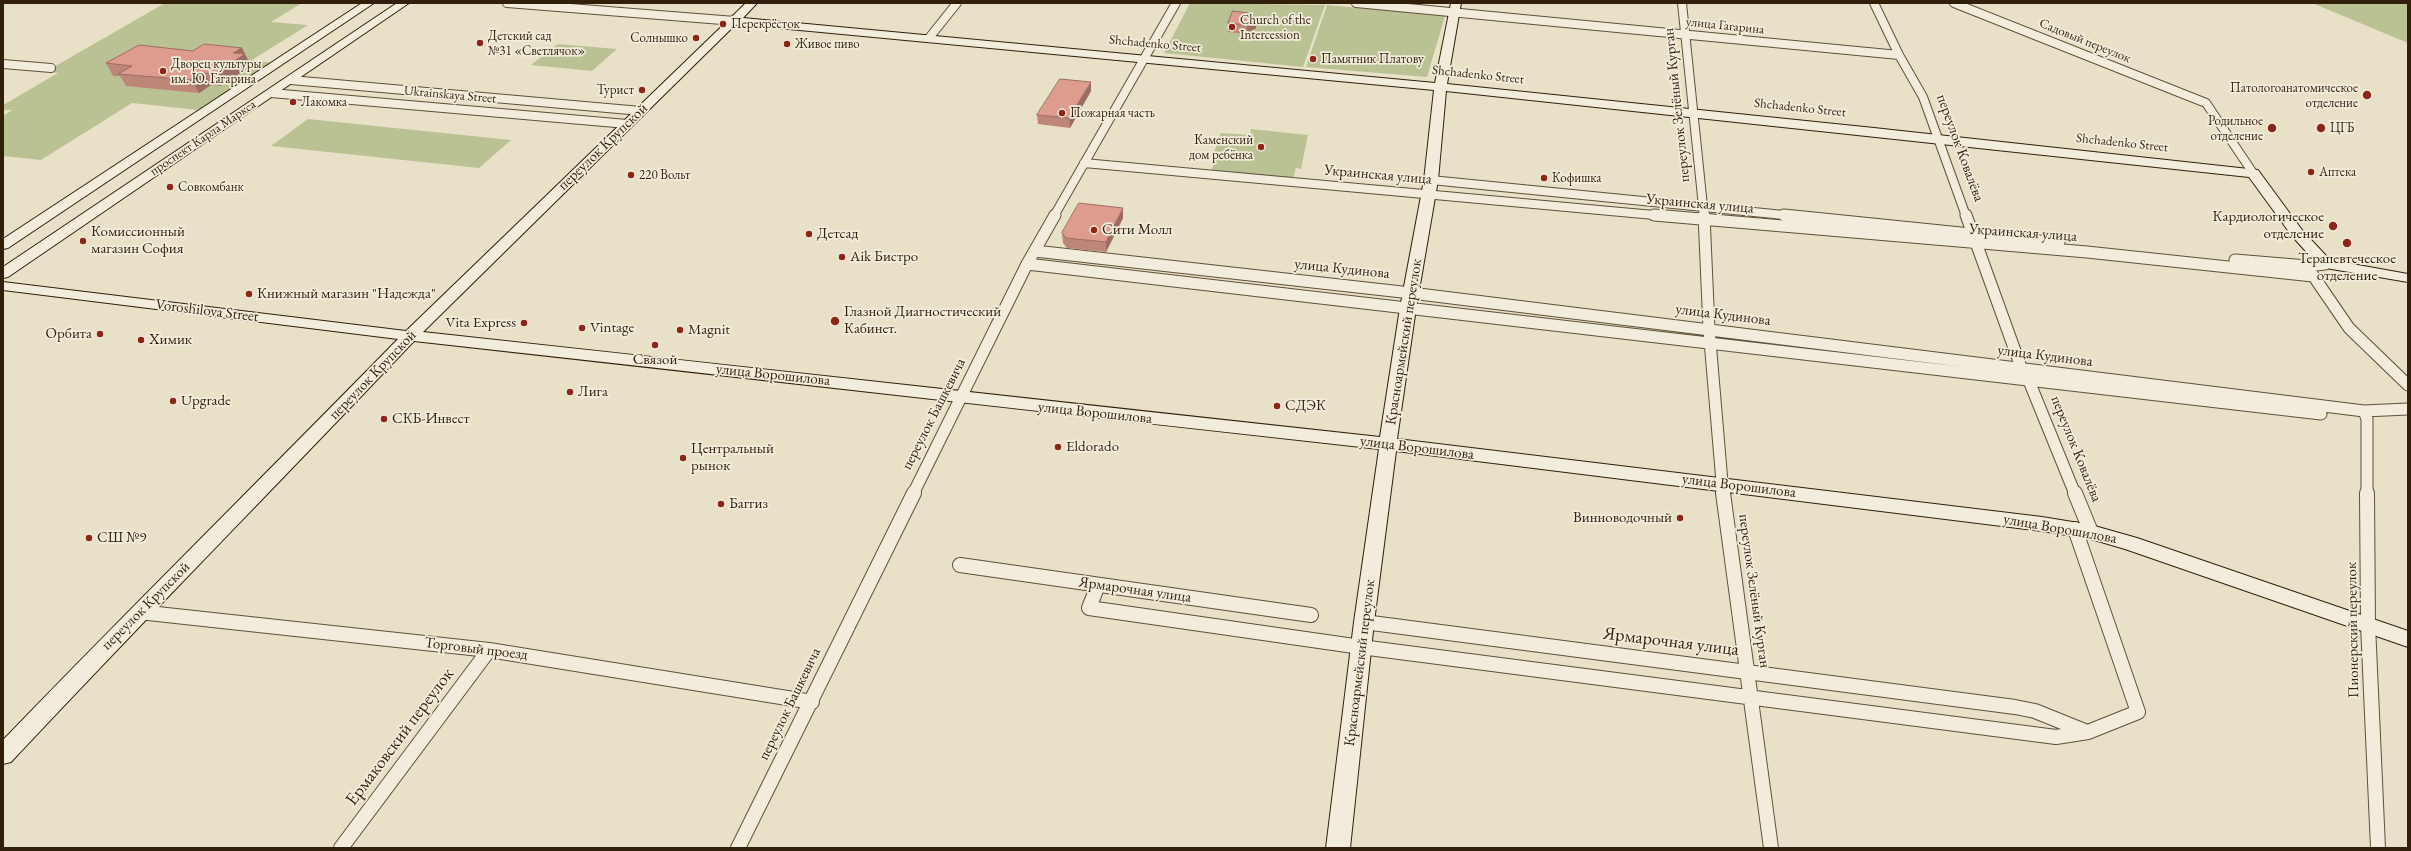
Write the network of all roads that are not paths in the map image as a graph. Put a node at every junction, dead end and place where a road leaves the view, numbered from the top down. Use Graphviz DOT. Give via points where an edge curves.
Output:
graph roads {
  1 [pos="369,3"];
  2 [pos="404,3"];
  3 [pos="507,3"];
  4 [pos="752,3"];
  5 [pos="957,3"];
  6 [pos="1176,3"];
  7 [pos="1356,3"];
  8 [pos="1682,3"];
  9 [pos="1874,3"];
  10 [pos="1954,3"];
  11 [pos="1455,7"];
  12 [pos="735,21"];
  13 [pos="1684,34"];
  14 [pos="929,38"];
  15 [pos="1899,55"];
  16 [pos="1146,58"];
  17 [pos="3,64"];
  18 [pos="51,68"];
  19 [pos="291,80"];
  20 [pos="1440,87"];
  21 [pos="423,92"];
  22 [pos="271,93"];
  23 [pos="407,104"];
  24 [pos="641,111"];
  25 [pos="1694,112"];
  26 [pos="627,124"];
  27 [pos="1938,137"];
  28 [pos="1084,163"];
  29 [pos="2253,172"];
  30 [pos="1430,188"];
  31 [pos="1704,214"];
  32 [pos="1976,240"];
  33 [pos="3,245"];
  34 [pos="1035,251"];
  35 [pos="1027,264"];
  36 [pos="2325,264"];
  37 [pos="2307,266"];
  38 [pos="3,274"];
  39 [pos="2313,276"];
  40 [pos="2408,278"];
  41 [pos="3,286"];
  42 [pos="1409,300"];
  43 [pos="1709,329"];
  44 [pos="410,336"];
  45 [pos="1710,344"];
  46 [pos="2022,370"];
  47 [pos="2029,381"];
  48 [pos="2408,385"];
  49 [pos="961,398"];
  50 [pos="2408,409"];
  51 [pos="2366,415"];
  52 [pos="1388,444"];
  53 [pos="1722,485"];
  54 [pos="2083,531"];
  55 [pos="960,565"];
  56 [pos="1098,584"];
  57 [pos="139,612"];
  58 [pos="1311,615"];
  59 [pos="1364,622"];
  60 [pos="2368,625"];
  61 [pos="2408,639"];
  62 [pos="1361,647"];
  63 [pos="488,650"];
  64 [pos="1749,670"];
  65 [pos="1752,697"];
  66 [pos="812,702"];
  67 [pos="2088,732"];
  68 [pos="3,755"];
  69 [pos="341,848"];
  70 [pos="738,848"];
  71 [pos="1338,848"];
  72 [pos="1772,848"];
  73 [pos="2378,848"];
  1 -- 33 [label="street, проспект Карла Маркса"];
  2 -- 19 [label="street, проспект Карла Маркса"];
  3 -- 12 [label="street, Shchadenko Street"];
  4 -- 12 [label="street, переулок Крупской"];
  5 -- 14 [label="street"];
  6 -- 16 [label="street, переулок Башкевича"];
  7 -- 11 [label="street, улица Гагарина"];
  8 -- 13 [label="street, переулок Зелёный Курган"];
  9 -- 15 [label="street, переулок Ковалёва"];
  10 -- 29 [label="street, Садовый переулок" via="2206,103"];
  11 -- 13 [label="street, улица Гагарина"];
  11 -- 20 [label="street, Красноармейский переулок"];
  12 -- 14 [label="street, Shchadenko Street"];
  12 -- 24 [label="street, переулок Крупской"];
  13 -- 15 [label="street, улица Гагарина"];
  13 -- 25 [label="street, переулок Зелёный Курган"];
  14 -- 16 [label="street, Shchadenko Street"];
  15 -- 27 [label="street, переулок Ковалёва" via="1923,97"];
  16 -- 20 [label="street, Shchadenko Street"];
  16 -- 28 [label="street, переулок Башкевича"];
  17 -- 18 [label="street"];
  19 -- 21 [label="street, Ukrainskaya Street"];
  19 -- 22 [label="street, проспект Карла Маркса"];
  20 -- 25 [label="street, Shchadenko Street"];
  20 -- 30 [label="street, Красноармейский переулок"];
  21 -- 23 [label="street"];
  21 -- 24 [label="street, Ukrainskaya Street"];
  22 -- 23 [label="street, Ukrainskaya Street"];
  22 -- 38 [label="street, проспект Карла Маркса"];
  23 -- 26 [label="street, Ukrainskaya Street"];
  24 -- 26 [label="street, переулок Крупской"];
  25 -- 27 [label="street, Shchadenko Street"];
  25 -- 31 [label="street, переулок Зелёный Курган"];
  26 -- 44 [label="street, переулок Крупской"];
  27 -- 29 [label="street, Shchadenko Street"];
  27 -- 32 [label="street, переулок Ковалёва"];
  28 -- 30 [label="street, Украинская улица"];
  28 -- 34 [label="street, переулок Башкевича"];
  29 -- 36 [label="street" via="2297,232"];
  30 -- 31 [label="street, Украинская улица"];
  30 -- 31 [label="street, Украинская улица"];
  30 -- 42 [label="street, Красноармейский переулок"];
  31 -- 32 [label="street, Украинская улица"];
  31 -- 43 [label="street, переулок Зелёный Курган"];
  32 -- 37 [label="street, Украинская улица"];
  32 -- 39 [label="street, Украинская улица"];
  32 -- 46 [label="street, переулок Ковалёва"];
  34 -- 35 [label="street, переулок Башкевича"];
  34 -- 42 [label="street, улица Кудинова"];
  35 -- 42 [label="street, улица Кудинова"];
  35 -- 49 [label="street, переулок Башкевича"];
  36 -- 37 [label="street, Украинская улица"];
  36 -- 40 [label="street"];
  37 -- 39 [label="street"];
  39 -- 48 [label="street" via="2349,328"];
  41 -- 44 [label="street, Voroshilova Street"];
  42 -- 43 [label="street, улица Кудинова"];
  42 -- 45 [label="street, улица Кудинова"];
  42 -- 52 [label="street, Красноармейский переулок"];
  43 -- 45 [label="street, переулок Зелёный Курган"];
  43 -- 46 [label="street, улица Кудинова"];
  44 -- 49 [label="street, улица Ворошилова" via="798,376"];
  44 -- 57 [label="street, переулок Крупской"];
  45 -- 47 [label="street, улица Кудинова"];
  45 -- 53 [label="street, переулок Зелёный Курган"];
  46 -- 47 [label="street, переулок Ковалёва"];
  46 -- 51 [label="street, улица Кудинова"];
  47 -- 51 [label="street, улица Кудинова"];
  47 -- 54 [label="street, переулок Ковалёва"];
  49 -- 52 [label="street, улица Ворошилова"];
  49 -- 66 [label="street, переулок Башкевича" via="874,570"];
  50 -- 51 [label="street, улица Кудинова"];
  51 -- 60 [label="street, Пионерский переулок"];
  52 -- 53 [label="street, улица Ворошилова"];
  52 -- 59 [label="street, Красноармейский переулок"];
  53 -- 54 [label="street, улица Ворошилова"];
  53 -- 64 [label="street, переулок Зелёный Курган"];
  54 -- 60 [label="street, улица Ворошилова" via="2130,543"];
  54 -- 67 [label="street, переулок Ковалёва" via="2138,712"];
  55 -- 56 [label="street, Ярмарочная улица"];
  56 -- 58 [label="street, Ярмарочная улица"];
  56 -- 62 [label="street" via="1089,608"];
  57 -- 63 [label="street, Торговый проезд"];
  57 -- 68 [label="street, переулок Крупской"];
  59 -- 62 [label="street, Красноармейский переулок"];
  59 -- 64 [label="street, Ярмарочная улица"];
  60 -- 61 [label="street, улица Ворошилова"];
  60 -- 73 [label="street, Пионерский переулок"];
  62 -- 65 [label="street"];
  62 -- 71 [label="street, Красноармейский переулок"];
  63 -- 66 [label="street, Торговый проезд"];
  63 -- 69 [label="street, Ермаковский переулок"];
  64 -- 65 [label="street, переулок Зелёный Курган"];
  64 -- 67 [label="street, Ярмарочная улица" via="2015,706 2035,711"];
  65 -- 67 [label="street" via="2042,737"];
  65 -- 72 [label="street, переулок Зелёный Курган"];
  66 -- 70 [label="street, переулок Башкевича"];
}
